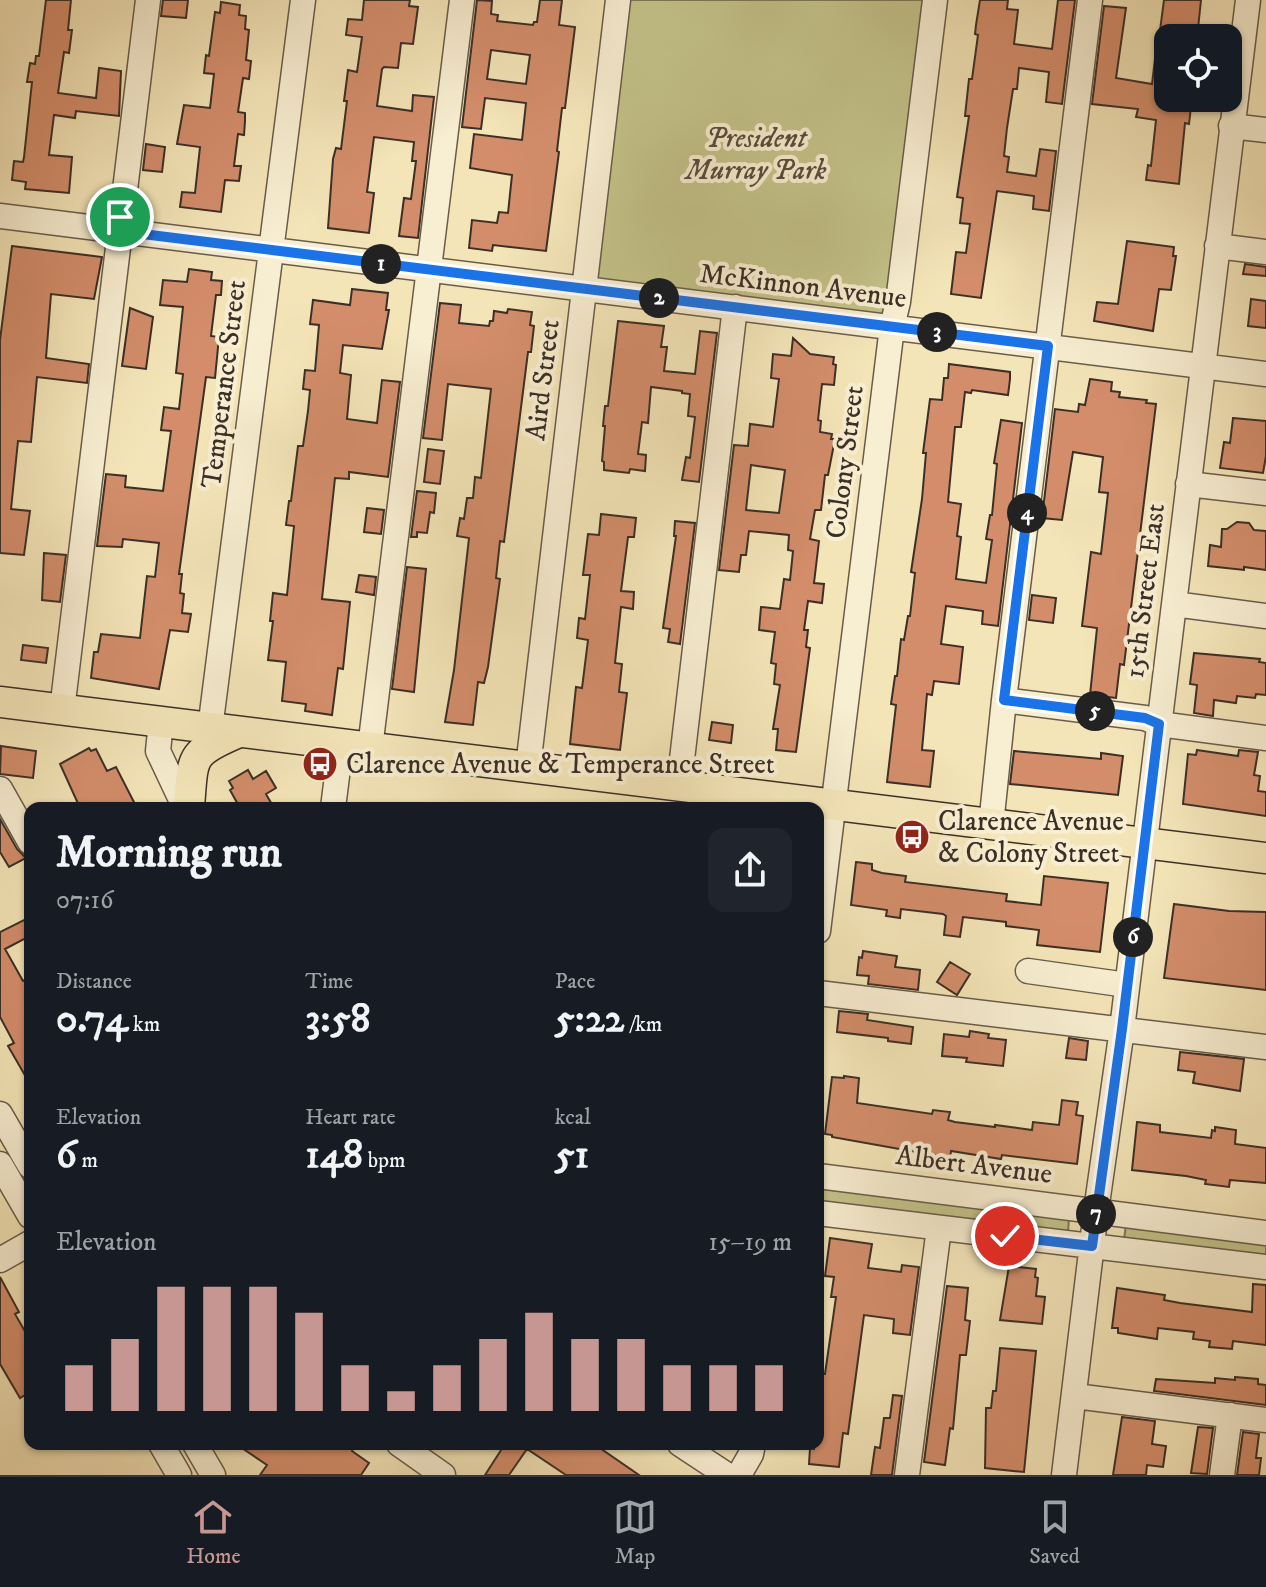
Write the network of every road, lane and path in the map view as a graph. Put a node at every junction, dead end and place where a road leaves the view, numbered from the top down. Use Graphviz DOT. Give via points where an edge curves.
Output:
graph roads {
  1 [pos="148,0"];
  2 [pos="303,0"];
  3 [pos="462,0"];
  4 [pos="618,0"];
  5 [pos="935,0"];
  6 [pos="1090,0"];
  7 [pos="1253,5"];
  8 [pos="1231,126"];
  9 [pos="1266,130"];
  10 [pos="0,216"];
  11 [pos="118,231"];
  12 [pos="1217,246"];
  13 [pos="272,251"];
  14 [pos="1266,252"];
  15 [pos="428,270"];
  16 [pos="584,289"];
  17 [pos="735,307"];
  18 [pos="892,327"];
  19 [pos="1048,346"];
  20 [pos="1203,366"];
  21 [pos="1266,374"];
  22 [pos="1188,484"];
  23 [pos="1266,493"];
  24 [pos="1174,604"];
  25 [pos="1266,616"];
  26 [pos="1004,700"];
  27 [pos="0,702"];
  28 [pos="62,710"];
  29 [pos="161,722"];
  30 [pos="1159,724"];
  31 [pos="225,730"];
  32 [pos="1266,738"];
  33 [pos="355,746"];
  34 [pos="528,767"];
  35 [pos="679,785"];
  36 [pos="0,789"];
  37 [pos="184,802"];
  38 [pos="188,802"];
  39 [pos="335,802"];
  40 [pos="811,802"];
  41 [pos="824,804"];
  42 [pos="834,805"];
  43 [pos="991,825"];
  44 [pos="24,831"];
  45 [pos="1144,843"];
  46 [pos="1266,858"];
  47 [pos="824,884"];
  48 [pos="1028,971"];
  49 [pos="1127,985"];
  50 [pos="824,994"];
  51 [pos="1122,1029"];
  52 [pos="1266,1047"];
  53 [pos="0,1114"];
  54 [pos="24,1156"];
  55 [pos="0,1164"];
  56 [pos="824,1177"];
  57 [pos="24,1206"];
  58 [pos="1096,1211"];
  59 [pos="824,1214"];
  60 [pos="939,1228"];
  61 [pos="1266,1233"];
  62 [pos="24,1246"];
  63 [pos="1092,1246"];
  64 [pos="0,1260"];
  65 [pos="1266,1267"];
  66 [pos="1075,1396"];
  67 [pos="1230,1415"];
  68 [pos="1266,1420"];
  69 [pos="164,1450"];
  70 [pos="198,1450"];
  71 [pos="689,1450"];
  72 [pos="752,1450"];
  73 [pos="423,1460"];
  74 [pos="179,1475"];
  75 [pos="213,1475"];
  76 [pos="443,1475"];
  77 [pos="727,1475"];
  78 [pos="739,1475"];
  79 [pos="907,1475"];
  80 [pos="1064,1475"];
  81 [pos="1222,1475"];
  1 -- 11 [label="street"];
  2 -- 13 [label="street, Temperance Street"];
  3 -- 15 [label="street"];
  4 -- 16 [label="street, Aird Street"];
  5 -- 18 [label="street, Colony Street"];
  6 -- 19 [label="street"];
  7 -- 8 [label="street, 15th Street East"];
  8 -- 9 [label="street"];
  8 -- 12 [label="street, 15th Street East"];
  10 -- 11 [label="street, McKinnon Avenue"];
  11 -- 13 [label="street, McKinnon Avenue"];
  11 -- 28 [label="street"];
  12 -- 14 [label="street"];
  12 -- 20 [label="street, 15th Street East"];
  13 -- 15 [label="street, McKinnon Avenue"];
  13 -- 31 [label="street, Temperance Street"];
  15 -- 16 [label="street, McKinnon Avenue"];
  15 -- 33 [label="street"];
  16 -- 17 [label="street, McKinnon Avenue"];
  16 -- 34 [label="street, Aird Street"];
  17 -- 18 [label="street, McKinnon Avenue"];
  17 -- 35 [label="street"];
  18 -- 19 [label="street, McKinnon Avenue"];
  18 -- 42 [label="street, Colony Street"];
  19 -- 20 [label="street, McKinnon Avenue"];
  19 -- 26 [label="street"];
  20 -- 21 [label="street, McKinnon Avenue"];
  20 -- 22 [label="street, 15th Street East"];
  22 -- 23 [label="street"];
  22 -- 24 [label="street, 15th Street East"];
  24 -- 25 [label="street"];
  24 -- 30 [label="street, 15th Street East"];
  26 -- 30 [label="street"];
  26 -- 43 [label="street"];
  27 -- 28 [label="main road"];
  28 -- 29 [label="main road"];
  29 -- 31 [label="main road"];
  29 -- 37 [label="street" via="158,751"];
  30 -- 32 [label="street"];
  30 -- 45 [label="street, 15th Street East"];
  31 -- 33 [label="main road"];
  31 -- 38 [label="main road" via="193,761"];
  33 -- 34 [label="main road"];
  33 -- 39 [label="street"];
  34 -- 35 [label="main road"];
  35 -- 40 [label="main road"];
  36 -- 44 [label="street"];
  41 -- 42 [label="main road"];
  42 -- 43 [label="main road"];
  42 -- 47 [label="street, Colony Street"];
  43 -- 45 [label="main road"];
  45 -- 46 [label="main road"];
  45 -- 49 [label="street, 15th Street East"];
  48 -- 49 [label="street"];
  49 -- 51 [label="street, 15th Street East"];
  50 -- 51 [label="street"];
  51 -- 52 [label="street"];
  51 -- 58 [label="street, 15th Street East"];
  53 -- 54 [label="street"];
  55 -- 57 [label="street"];
  56 -- 58 [label="street, Albert Avenue"];
  58 -- 61 [label="street, Albert Avenue"];
  58 -- 63 [label="street, 15th Street East"];
  59 -- 60 [label="street"];
  60 -- 63 [label="street"];
  60 -- 79 [label="street"];
  62 -- 64 [label="street"];
  63 -- 65 [label="street"];
  63 -- 66 [label="street, 15th Street East"];
  66 -- 67 [label="street"];
  66 -- 80 [label="street, 15th Street East"];
  67 -- 68 [label="street"];
  67 -- 81 [label="street"];
  69 -- 74 [label="street"];
  70 -- 75 [label="street"];
  71 -- 77 [label="street"];
  72 -- 78 [label="street"];
  73 -- 76 [label="street"];
}
